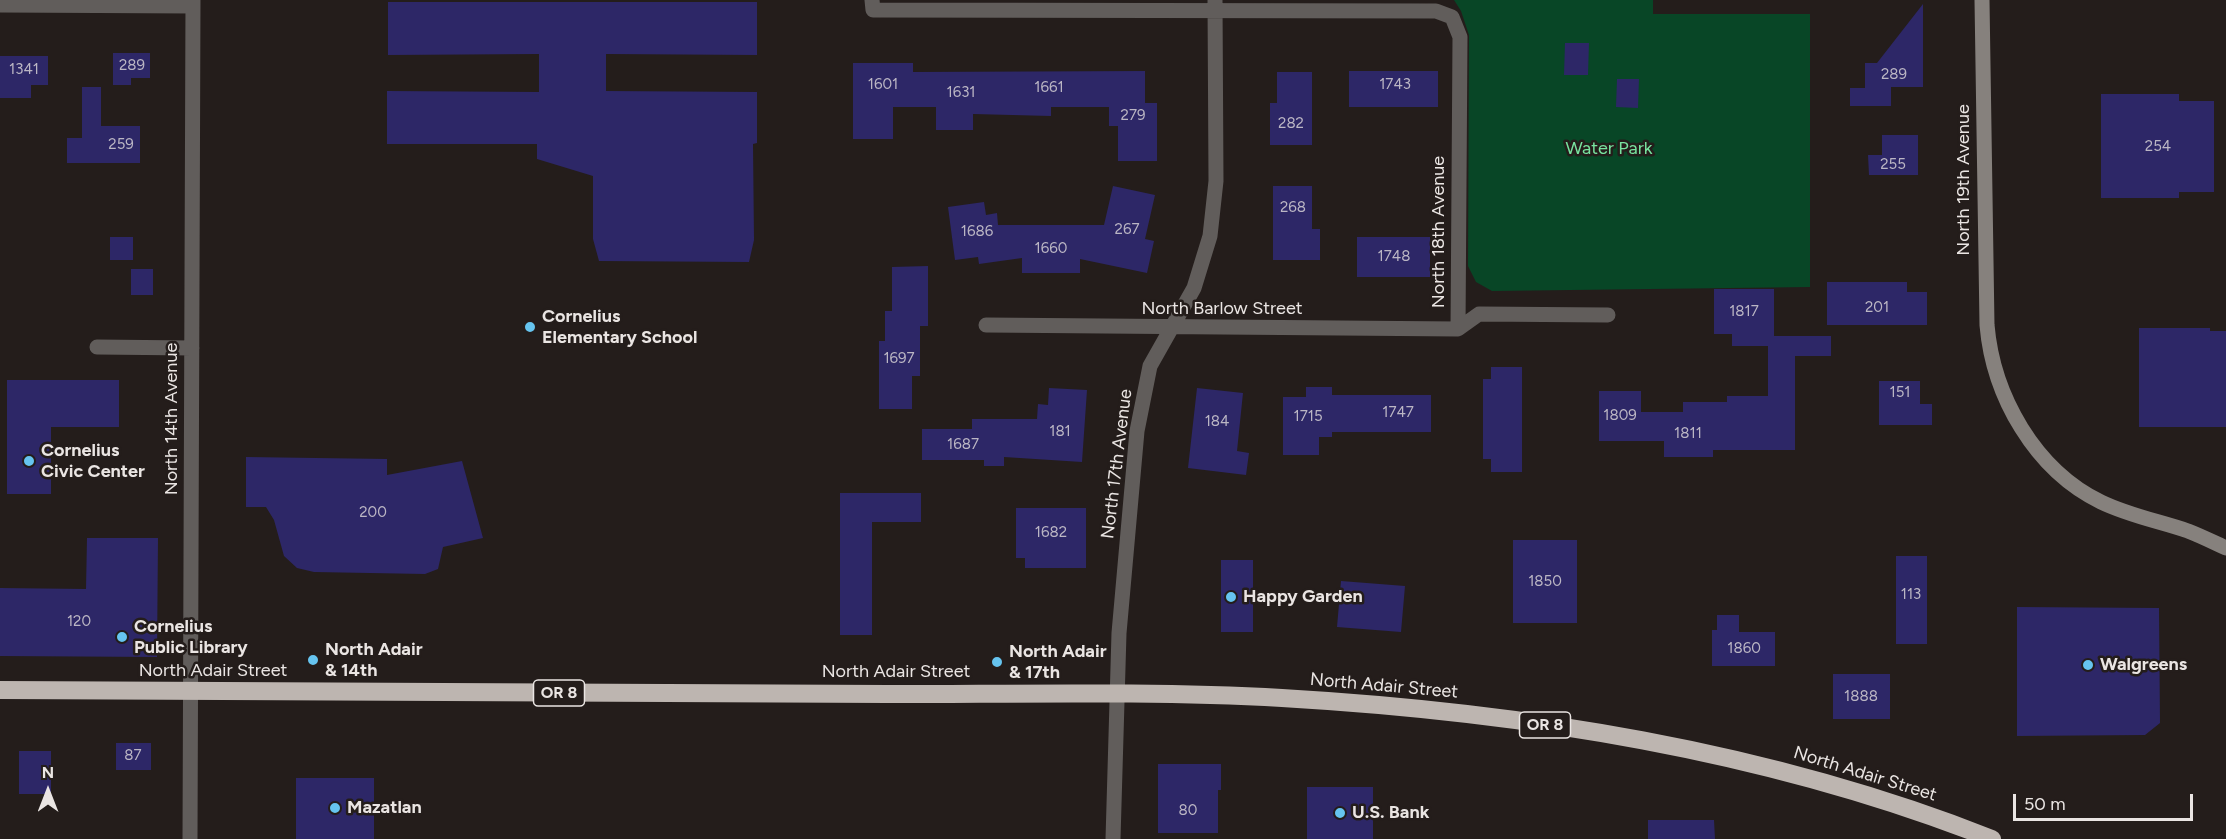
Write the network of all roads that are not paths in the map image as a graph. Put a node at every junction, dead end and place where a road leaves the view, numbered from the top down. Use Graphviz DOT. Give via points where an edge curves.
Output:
graph roads {
  1 [pos="1982,0"];
  2 [pos="193,3"];
  3 [pos="0,5"];
  4 [pos="873,5"];
  5 [pos="1215,5"];
  6 [pos="1608,315"];
  7 [pos="986,325"];
  8 [pos="1170,328"];
  9 [pos="1458,329"];
  10 [pos="97,347"];
  11 [pos="192,348"];
  12 [pos="2226,548"];
  13 [pos="0,690"];
  14 [pos="190,691"];
  15 [pos="1118,693"];
  16 [pos="190,839"];
  17 [pos="1113,839"];
  18 [pos="1992,839"];
  1 -- 12 [label="main road, North 19th Avenue" via="1984,267 1991,359 2011,410 2021,429 2062,475 2101,502"];
  2 -- 3 [label="street"];
  2 -- 11 [label="street, North 14th Avenue"];
  4 -- 5 [label="street"];
  5 -- 8 [label="street, North 17th Avenue" via="1216,181 1210,236 1194,288"];
  5 -- 9 [label="street, North 18th Avenue" via="1436,11 1452,17 1460,37"];
  6 -- 9 [label="street, North 18th Avenue" via="1479,314"];
  7 -- 8 [label="street, North Barlow Street"];
  8 -- 9 [label="street, North Barlow Street"];
  8 -- 15 [label="street, North 17th Avenue" via="1150,366 1137,431 1119,633"];
  10 -- 11 [label="street"];
  11 -- 14 [label="street, North 14th Avenue"];
  13 -- 14 [label="highway, North Adair Street / OR 8"];
  14 -- 15 [label="highway, North Adair Street / OR 8"];
  14 -- 16 [label="street, North 14th Avenue"];
  15 -- 17 [label="street, North 17th Avenue"];
  15 -- 18 [label="highway, North Adair Street / OR 8" via="1362,704 1546,725 1817,779"];
}
